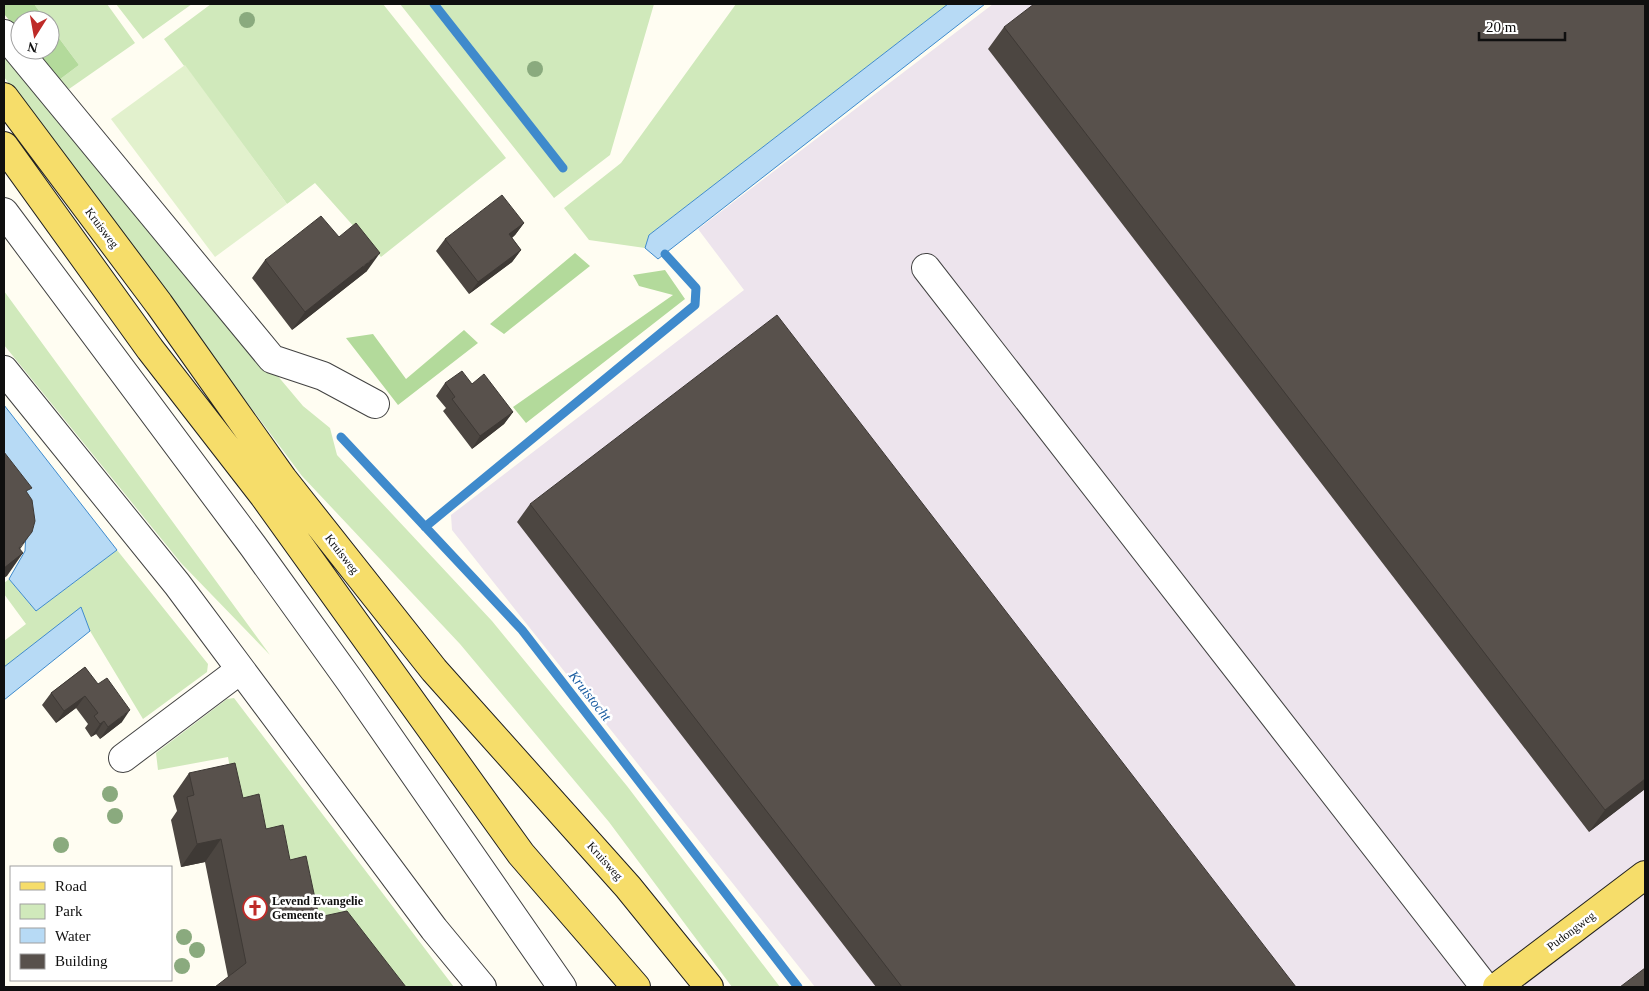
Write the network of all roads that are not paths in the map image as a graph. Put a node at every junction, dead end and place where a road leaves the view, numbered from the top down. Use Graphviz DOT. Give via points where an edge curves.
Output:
graph roads {
  1 [pos="4,34"];
  2 [pos="4,97"];
  3 [pos="4,146"];
  4 [pos="4,212"];
  5 [pos="926,268"];
  6 [pos="4,370"];
  7 [pos="375,404"];
  8 [pos="240,670"];
  9 [pos="123,758"];
  10 [pos="1645,876"];
  11 [pos="482,987"];
  12 [pos="562,987"];
  13 [pos="636,987"];
  14 [pos="709,987"];
  15 [pos="1485,987"];
  16 [pos="1497,987"];
  1 -- 7 [label="street" via="272,359 323,376"];
  2 -- 14 [label="main road, Kruisweg" via="159,304 283,479 403,632 628,887"];
  3 -- 13 [label="main road" via="150,349 264,496 520,854"];
  4 -- 12 [label="street" via="344,673"];
  5 -- 15 [label="street"];
  6 -- 8 [label="street" via="177,584"];
  8 -- 9 [label="street"];
  8 -- 11 [label="street" via="434,929"];
  10 -- 16 [label="main road, Pudongweg"];
}
